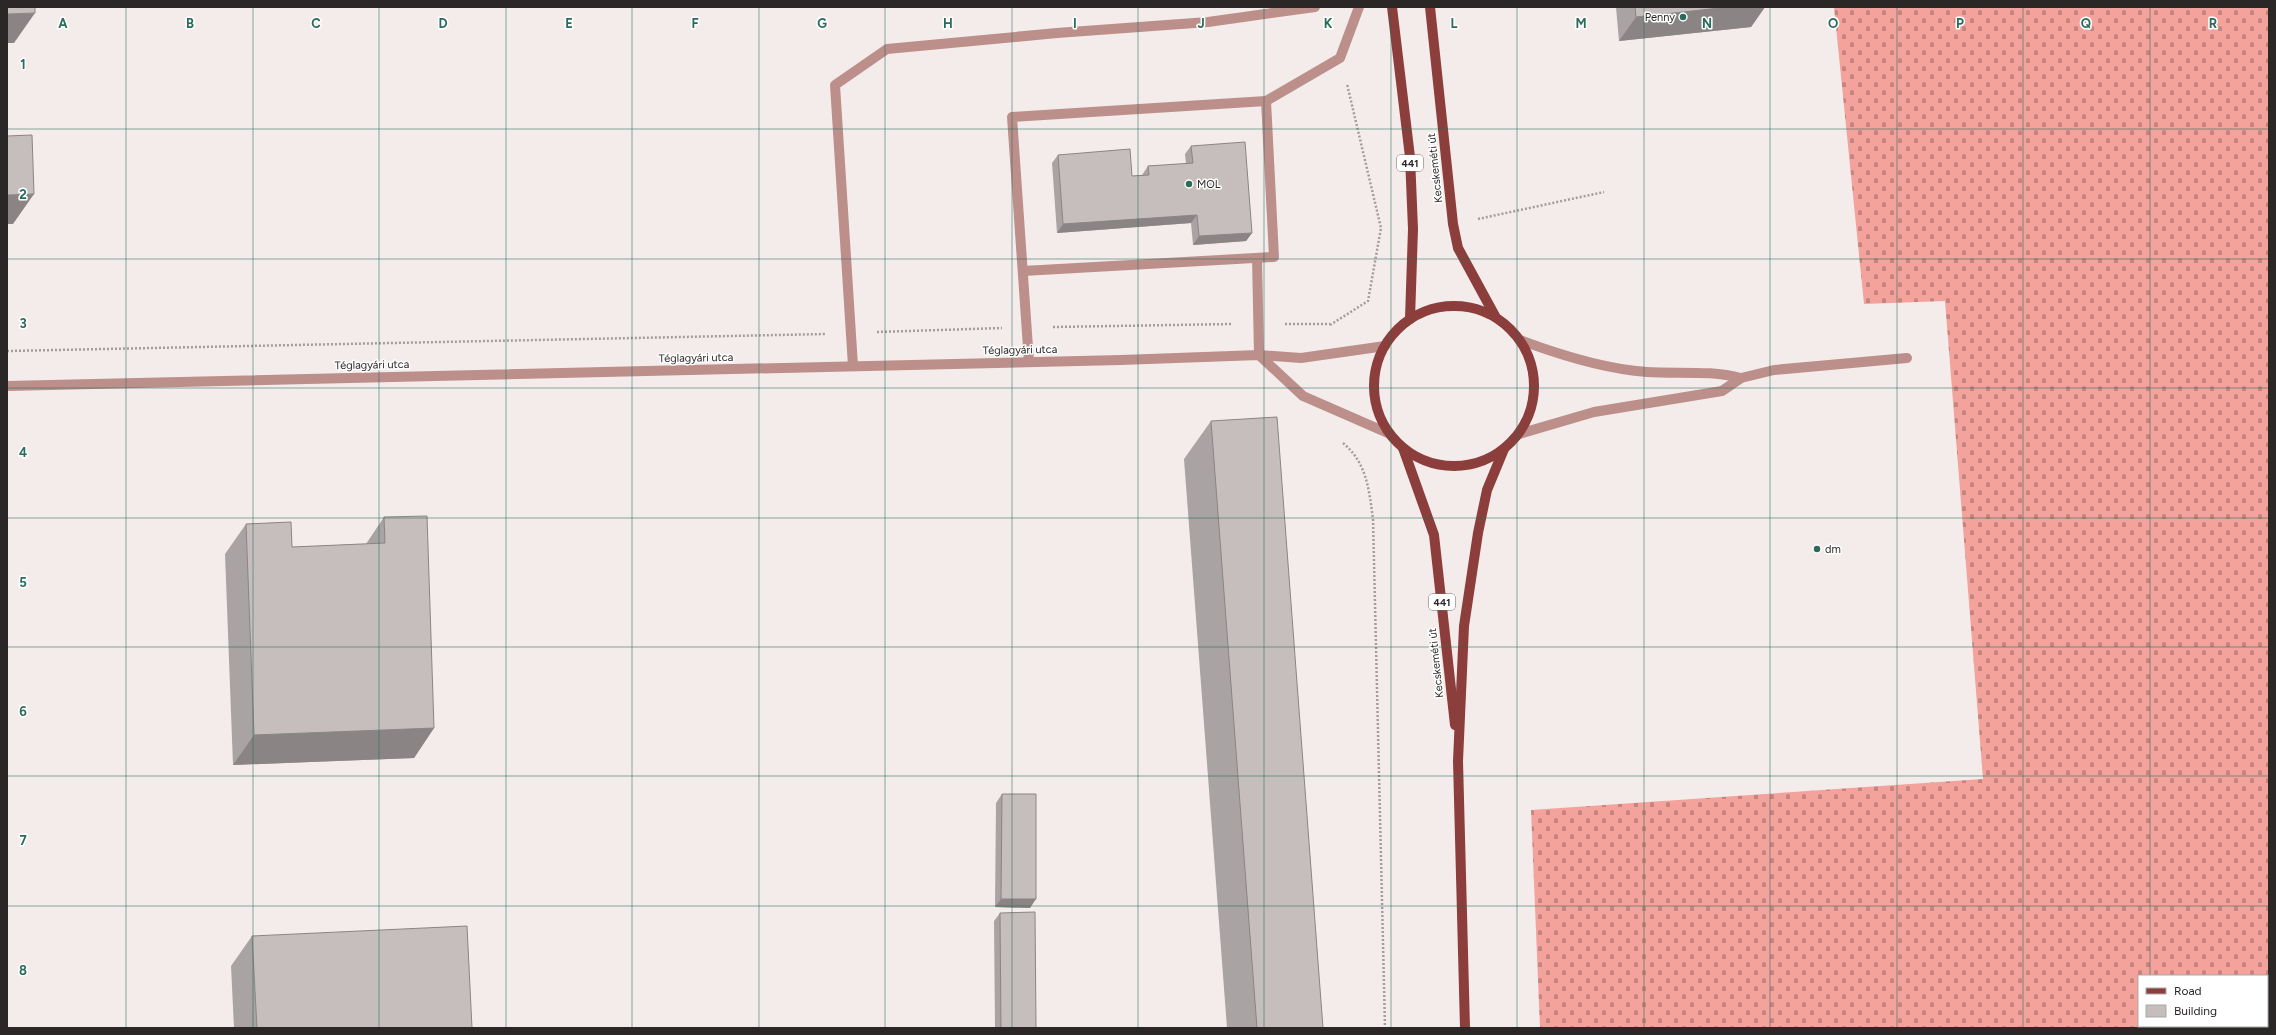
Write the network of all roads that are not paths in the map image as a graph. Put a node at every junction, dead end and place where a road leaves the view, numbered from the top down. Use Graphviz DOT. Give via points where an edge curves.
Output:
graph roads {
  1 [pos="1315,7"];
  2 [pos="1359,7"];
  3 [pos="1392,7"];
  4 [pos="1430,7"];
  5 [pos="1266,101"];
  6 [pos="1257,258"];
  7 [pos="1024,271"];
  8 [pos="1495,316"];
  9 [pos="1410,319"];
  10 [pos="1520,340"];
  11 [pos="1385,346"];
  12 [pos="1259,355"];
  13 [pos="1907,358"];
  14 [pos="1029,362"];
  15 [pos="853,366"];
  16 [pos="1741,378"];
  17 [pos="7,386"];
  18 [pos="1390,434"];
  19 [pos="1519,434"];
  20 [pos="1403,448"];
  21 [pos="1504,449"];
  22 [pos="1458,761"];
  23 [pos="1465,1028"];
  1 -- 15 [label="street" via="1208,22 887,49 835,85"];
  2 -- 5 [label="street" via="1340,58"];
  3 -- 9 [label="main road, 441" via="1410,156 1413,229"];
  4 -- 8 [label="main road, Kecskeméti út / 441" via="1453,224 1458,248"];
  5 -- 6 [label="street" via="1274,257"];
  5 -- 7 [label="street" via="1012,117"];
  6 -- 7 [label="street"];
  6 -- 12 [label="street"];
  7 -- 14 [label="street"];
  8 -- 9 [label="main road, Kecskeméti út / 441" via="1479,309 1444,306"];
  8 -- 10 [label="main road, Kecskeméti út / 441"];
  9 -- 11 [label="main road, Kecskeméti út / 441" via="1396,331"];
  10 -- 16 [label="street" via="1556,353 1646,372 1721,373"];
  10 -- 19 [label="main road, Kecskeméti út / 441" via="1529,355 1535,387 1527,420"];
  11 -- 12 [label="street, Téglagyári utca" via="1301,358"];
  11 -- 18 [label="main road, Kecskeméti út / 441" via="1377,363 1374,381 1375,400 1380,418"];
  12 -- 14 [label="street, Téglagyári utca"];
  12 -- 18 [label="street" via="1303,396"];
  13 -- 16 [label="street" via="1774,370"];
  14 -- 15 [label="street, Téglagyári utca"];
  15 -- 17 [label="street, Téglagyári utca"];
  16 -- 19 [label="street" via="1722,391 1594,412"];
  18 -- 20 [label="main road, Kecskeméti út / 441"];
  19 -- 21 [label="main road, Kecskeméti út / 441"];
  20 -- 21 [label="main road, Kecskeméti út / 441" via="1435,464 1453,466 1471,464"];
  20 -- 22 [label="main road, Kecskeméti út / 441" via="1434,535"];
  21 -- 22 [label="main road, Kecskeméti út / 441" via="1488,490 1478,533 1464,626"];
  22 -- 23 [label="main road, Kecskeméti út / 441"];
}
